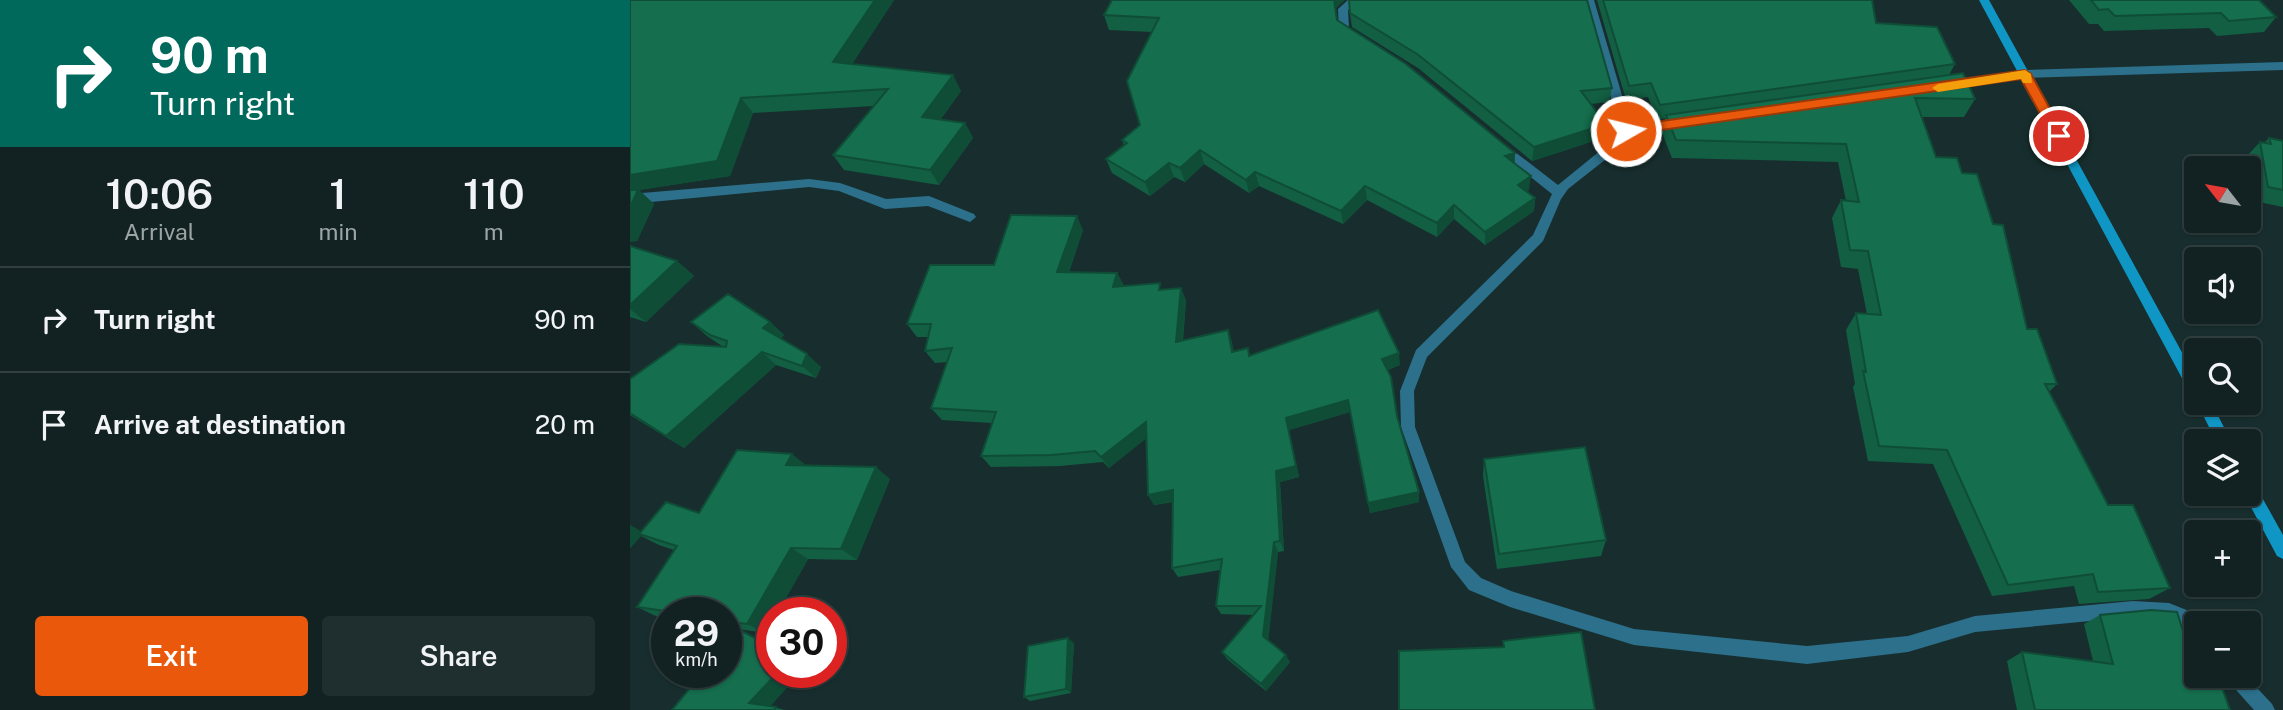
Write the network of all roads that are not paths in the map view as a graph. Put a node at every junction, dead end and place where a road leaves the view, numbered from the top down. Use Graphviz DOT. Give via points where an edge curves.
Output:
graph roads {
  1 [pos="1354,0"];
  2 [pos="1589,0"];
  3 [pos="1984,0"];
  4 [pos="1367,43"];
  5 [pos="2283,66"];
  6 [pos="2025,74"];
  7 [pos="1942,87"];
  8 [pos="1695,122"];
  9 [pos="1626,131"];
  10 [pos="1495,143"];
  11 [pos="1559,193"];
  12 [pos="630,199"];
  13 [pos="970,217"];
  14 [pos="2184,369"];
  15 [pos="2259,506"];
  16 [pos="2283,551"];
  17 [pos="2184,618"];
  18 [pos="2246,688"];
  19 [pos="2266,710"];
  1 -- 4 [label="street" via="1343,9 1344,30"];
  2 -- 9 [label="street"];
  3 -- 6 [label="main road"];
  5 -- 6 [label="street"];
  6 -- 7 [label="street"];
  6 -- 14 [label="main road"];
  8 -- 9 [label="street"];
  9 -- 11 [label="street"];
  10 -- 11 [label="street"];
  11 -- 17 [label="street" via="1538,239 1421,354 1406,391 1408,427 1459,567 1475,584 1634,637 1807,655 1908,645 1975,624 2133,609 2169,611"];
  12 -- 13 [label="street" via="809,183 840,187 885,204 929,201"];
  15 -- 16 [label="main road"];
  18 -- 19 [label="street"];
}
